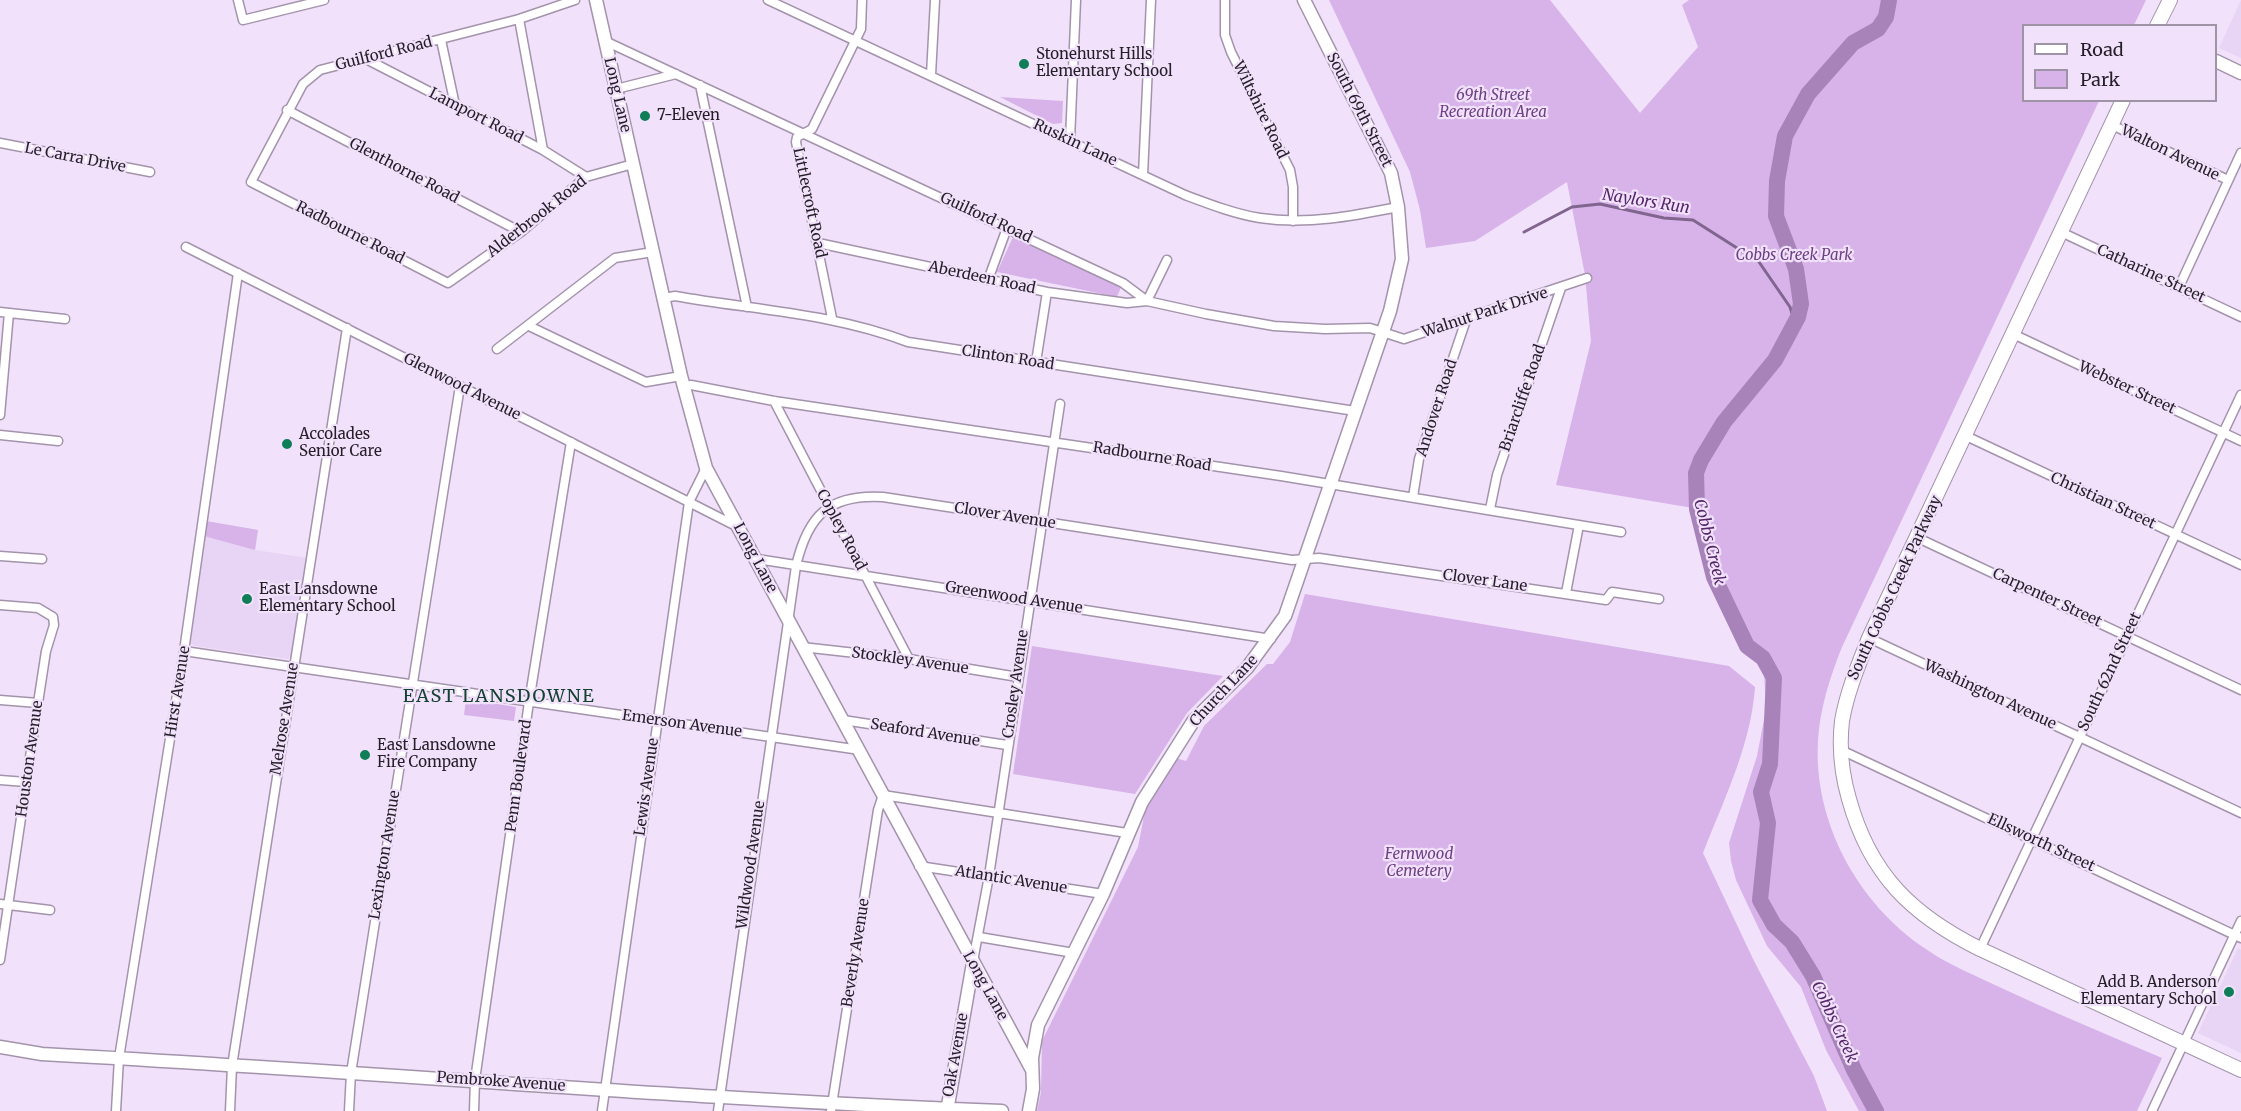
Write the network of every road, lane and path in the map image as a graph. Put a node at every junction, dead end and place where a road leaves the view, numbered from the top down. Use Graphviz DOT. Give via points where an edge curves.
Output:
graph roads {
  1 [pos="238,0"];
  2 [pos="575,0"];
  3 [pos="596,0"];
  4 [pos="768,0"];
  5 [pos="790,0"];
  6 [pos="862,0"];
  7 [pos="935,0"];
  8 [pos="1076,0"];
  9 [pos="1151,0"];
  10 [pos="1225,0"];
  11 [pos="1304,0"];
  12 [pos="2169,0"];
  13 [pos="319,1"];
  14 [pos="790,11"];
  15 [pos="519,19"];
  16 [pos="2158,24"];
  17 [pos="441,40"];
  18 [pos="854,40"];
  19 [pos="605,41"];
  20 [pos="364,58"];
  21 [pos="2217,61"];
  22 [pos="2241,73"];
  23 [pos="676,74"];
  24 [pos="931,75"];
  25 [pos="700,85"];
  26 [pos="616,89"];
  27 [pos="2122,102"];
  28 [pos="455,105"];
  29 [pos="287,110"];
  30 [pos="2112,125"];
  31 [pos="801,134"];
  32 [pos="1070,140"];
  33 [pos="0,143"];
  34 [pos="543,150"];
  35 [pos="2241,153"];
  36 [pos="633,164"];
  37 [pos="150,172"];
  38 [pos="1143,175"];
  39 [pos="586,177"];
  40 [pos="2228,180"];
  41 [pos="251,182"];
  42 [pos="1398,207"];
  43 [pos="1293,220"];
  44 [pos="1007,228"];
  45 [pos="521,232"];
  46 [pos="2061,232"];
  47 [pos="819,243"];
  48 [pos="186,247"];
  49 [pos="652,252"];
  50 [pos="1167,260"];
  51 [pos="238,273"];
  52 [pos="1587,278"];
  53 [pos="988,280"];
  54 [pos="448,283"];
  55 [pos="2179,287"];
  56 [pos="1561,288"];
  57 [pos="1047,292"];
  58 [pos="664,298"];
  59 [pos="1147,301"];
  60 [pos="747,307"];
  61 [pos="5,313"];
  62 [pos="2241,316"];
  63 [pos="832,318"];
  64 [pos="65,319"];
  65 [pos="1466,321"];
  66 [pos="529,326"];
  67 [pos="347,328"];
  68 [pos="1383,330"];
  69 [pos="2013,334"];
  70 [pos="497,349"];
  71 [pos="1036,362"];
  72 [pos="682,381"];
  73 [pos="460,386"];
  74 [pos="2241,395"];
  75 [pos="774,401"];
  76 [pos="1060,404"];
  77 [pos="1355,411"];
  78 [pos="0,415"];
  79 [pos="2223,432"];
  80 [pos="0,435"];
  81 [pos="1966,436"];
  82 [pos="58,441"];
  83 [pos="2241,441"];
  84 [pos="571,442"];
  85 [pos="1054,442"];
  86 [pos="706,468"];
  87 [pos="1331,484"];
  88 [pos="1413,497"];
  89 [pos="688,502"];
  90 [pos="828,507"];
  91 [pos="1490,509"];
  92 [pos="1041,521"];
  93 [pos="1579,525"];
  94 [pos="739,527"];
  95 [pos="1621,532"];
  96 [pos="2175,534"];
  97 [pos="1918,538"];
  98 [pos="0,556"];
  99 [pos="42,559"];
  100 [pos="757,559"];
  101 [pos="1305,559"];
  102 [pos="2241,565"];
  103 [pos="796,566"];
  104 [pos="865,575"];
  105 [pos="1566,593"];
  106 [pos="1659,599"];
  107 [pos="1029,600"];
  108 [pos="0,605"];
  109 [pos="787,619"];
  110 [pos="2127,636"];
  111 [pos="1869,638"];
  112 [pos="1271,639"];
  113 [pos="802,646"];
  114 [pos="184,651"];
  115 [pos="909,659"];
  116 [pos="293,667"];
  117 [pos="1018,677"];
  118 [pos="412,684"];
  119 [pos="2241,690"];
  120 [pos="0,700"];
  121 [pos="529,702"];
  122 [pos="38,703"];
  123 [pos="657,720"];
  124 [pos="843,720"];
  125 [pos="770,737"];
  126 [pos="2080,737"];
  127 [pos="1007,746"];
  128 [pos="860,750"];
  129 [pos="1841,750"];
  130 [pos="0,780"];
  131 [pos="26,782"];
  132 [pos="883,795"];
  133 [pos="998,813"];
  134 [pos="2241,813"];
  135 [pos="1127,833"];
  136 [pos="2033,839"];
  137 [pos="919,866"];
  138 [pos="989,876"];
  139 [pos="1103,894"];
  140 [pos="3,904"];
  141 [pos="50,910"];
  142 [pos="2241,921"];
  143 [pos="2238,936"];
  144 [pos="979,937"];
  145 [pos="1980,950"];
  146 [pos="1074,953"];
  147 [pos="0,960"];
  148 [pos="972,963"];
  149 [pos="2184,1043"];
  150 [pos="0,1047"];
  151 [pos="120,1058"];
  152 [pos="232,1066"];
  153 [pos="2241,1070"];
  154 [pos="1032,1071"];
  155 [pos="351,1073"];
  156 [pos="475,1080"];
  157 [pos="603,1090"];
  158 [pos="719,1095"];
  159 [pos="832,1107"];
  160 [pos="947,1110"];
  161 [pos="116,1111"];
  162 [pos="230,1111"];
  163 [pos="349,1111"];
  164 [pos="474,1111"];
  165 [pos="602,1111"];
  166 [pos="717,1111"];
  167 [pos="1002,1111"];
  168 [pos="1029,1111"];
  169 [pos="2152,1111"];
  1 -- 13 [label="street" via="243,20"];
  2 -- 15 [label="street, Guilford Road"];
  3 -- 19 [label="street, Long Lane"];
  4 -- 14 [label="street, Ruskin Lane"];
  5 -- 14 [label="street"];
  6 -- 18 [label="street, Littlecroft Road" via="861,29"];
  7 -- 24 [label="street"];
  8 -- 32 [label="street"];
  9 -- 38 [label="street"];
  10 -- 43 [label="street, Wiltshire Road" via="1225,35 1231,52 1290,170"];
  11 -- 42 [label="street, South 69th Street" via="1391,173"];
  12 -- 16 [label="main road"];
  14 -- 18 [label="street, Ruskin Lane"];
  15 -- 17 [label="street, Guilford Road"];
  15 -- 34 [label="street"];
  17 -- 20 [label="street, Guilford Road"];
  17 -- 28 [label="street"];
  18 -- 24 [label="street, Ruskin Lane"];
  18 -- 31 [label="street, Littlecroft Road" via="812,129"];
  19 -- 23 [label="street, Guilford Road"];
  19 -- 26 [label="street, Long Lane"];
  20 -- 28 [label="street, Lamport Road"];
  20 -- 29 [label="street, Guilford Road" via="320,70 303,84"];
  21 -- 22 [label="street"];
  23 -- 25 [label="street, Guilford Road"];
  23 -- 26 [label="street"];
  24 -- 32 [label="street, Ruskin Lane"];
  25 -- 31 [label="street, Guilford Road"];
  25 -- 60 [label="street"];
  26 -- 36 [label="street, Long Lane"];
  27 -- 30 [label="main road, South Cobbs Creek Parkway"];
  28 -- 34 [label="street, Lamport Road"];
  29 -- 41 [label="street, Guilford Road"];
  29 -- 45 [label="street, Glenthorne Road"];
  30 -- 40 [label="street, Walton Avenue"];
  30 -- 46 [label="main road, South Cobbs Creek Parkway"];
  31 -- 44 [label="street, Guilford Road"];
  31 -- 47 [label="street, Littlecroft Road" via="795,142"];
  32 -- 38 [label="street, Ruskin Lane"];
  33 -- 37 [label="street, Le Carra Drive"];
  34 -- 39 [label="street, Lamport Road"];
  35 -- 40 [label="street"];
  36 -- 39 [label="street, Alderbrook Road"];
  36 -- 49 [label="street, Long Lane"];
  38 -- 43 [label="street, Ruskin Lane" via="1222,208 1260,218"];
  39 -- 45 [label="street, Alderbrook Road"];
  40 -- 55 [label="street"];
  41 -- 54 [label="street, Radbourne Road"];
  42 -- 43 [label="street, Ruskin Lane" via="1343,218"];
  42 -- 68 [label="street, South 69th Street" via="1402,260"];
  44 -- 53 [label="street"];
  44 -- 59 [label="street, Guilford Road" via="1124,283"];
  45 -- 54 [label="street, Alderbrook Road"];
  46 -- 55 [label="street, Catharine Street"];
  46 -- 69 [label="main road, South Cobbs Creek Parkway"];
  47 -- 53 [label="street, Aberdeen Road"];
  47 -- 63 [label="street, Littlecroft Road"];
  48 -- 51 [label="street, Glenwood Avenue"];
  49 -- 58 [label="street, Long Lane"];
  49 -- 66 [label="street" via="615,258"];
  50 -- 59 [label="street"];
  51 -- 67 [label="street, Glenwood Avenue"];
  51 -- 114 [label="street, Hirst Avenue"];
  52 -- 56 [label="street, Walnut Park Drive"];
  53 -- 57 [label="street, Aberdeen Road"];
  55 -- 62 [label="street, Catharine Street"];
  56 -- 65 [label="street, Walnut Park Drive"];
  56 -- 91 [label="street, Briarcliffe Road" via="1497,475"];
  57 -- 59 [label="street, Aberdeen Road" via="1127,303"];
  57 -- 71 [label="street"];
  58 -- 60 [label="street, Clinton Road" via="675,296"];
  58 -- 72 [label="street, Long Lane"];
  59 -- 68 [label="street, Guilford Road" via="1274,326"];
  60 -- 63 [label="street, Clinton Road"];
  61 -- 64 [label="street"];
  61 -- 78 [label="street"];
  63 -- 71 [label="street, Clinton Road" via="908,342"];
  65 -- 68 [label="street, Walnut Park Drive" via="1404,339"];
  65 -- 88 [label="street, Andover Road" via="1419,459"];
  66 -- 70 [label="street"];
  66 -- 72 [label="street, Radbourne Road" via="646,382"];
  67 -- 73 [label="street, Glenwood Avenue"];
  67 -- 116 [label="street, Melrose Avenue"];
  68 -- 77 [label="street, Church Lane"];
  69 -- 79 [label="street, Webster Street"];
  69 -- 81 [label="main road, South Cobbs Creek Parkway"];
  71 -- 77 [label="street, Clinton Road"];
  72 -- 75 [label="street, Radbourne Road"];
  72 -- 86 [label="street, Long Lane"];
  73 -- 84 [label="street, Glenwood Avenue"];
  73 -- 118 [label="street, Lexington Avenue"];
  74 -- 79 [label="street, South 62nd Street"];
  75 -- 85 [label="street, Radbourne Road"];
  75 -- 90 [label="street, Copley Road"];
  76 -- 85 [label="street, Crosley Avenue"];
  77 -- 87 [label="street, Church Lane"];
  79 -- 83 [label="street, Webster Street"];
  79 -- 96 [label="street, South 62nd Street"];
  80 -- 82 [label="street"];
  81 -- 96 [label="street, Christian Street"];
  81 -- 97 [label="main road, South Cobbs Creek Parkway"];
  84 -- 89 [label="street, Glenwood Avenue"];
  84 -- 121 [label="street, Penn Boulevard"];
  85 -- 87 [label="street, Radbourne Road"];
  85 -- 92 [label="street, Crosley Avenue"];
  86 -- 89 [label="street, Lewis Avenue"];
  86 -- 94 [label="street, Long Lane"];
  87 -- 88 [label="street, Radbourne Road"];
  87 -- 101 [label="street, Church Lane"];
  88 -- 91 [label="street, Radbourne Road"];
  89 -- 94 [label="street, Glenwood Avenue"];
  89 -- 123 [label="street, Lewis Avenue"];
  90 -- 92 [label="street, Clover Avenue" via="858,497 883,497"];
  90 -- 103 [label="street" via="806,533"];
  90 -- 104 [label="street, Copley Road"];
  91 -- 93 [label="street, Radbourne Road"];
  92 -- 101 [label="street, Clover Avenue"];
  92 -- 107 [label="street, Crosley Avenue"];
  93 -- 95 [label="street, Radbourne Road"];
  93 -- 105 [label="street"];
  94 -- 100 [label="street, Long Lane"];
  96 -- 102 [label="street, Christian Street"];
  96 -- 110 [label="street, South 62nd Street"];
  97 -- 110 [label="street, Carpenter Street"];
  97 -- 111 [label="main road, South Cobbs Creek Parkway"];
  98 -- 99 [label="street"];
  100 -- 103 [label="street, Greenwood Avenue"];
  100 -- 109 [label="street, Long Lane"];
  101 -- 105 [label="street, Clover Lane"];
  101 -- 112 [label="street, Church Lane" via="1285,616"];
  103 -- 104 [label="street, Greenwood Avenue"];
  103 -- 109 [label="street"];
  104 -- 107 [label="street, Greenwood Avenue"];
  104 -- 115 [label="street, Copley Road"];
  105 -- 106 [label="street, Clover Lane" via="1606,600 1612,592"];
  107 -- 112 [label="street, Greenwood Avenue"];
  107 -- 117 [label="street, Crosley Avenue"];
  108 -- 122 [label="street, Houston Avenue" via="34,607 51,614 54,624"];
  109 -- 113 [label="street, Long Lane"];
  109 -- 125 [label="street, Wildwood Avenue"];
  110 -- 119 [label="street, Carpenter Street"];
  110 -- 126 [label="street, South 62nd Street"];
  111 -- 126 [label="street, Washington Avenue"];
  111 -- 129 [label="main road, South Cobbs Creek Parkway" via="1848,693"];
  112 -- 135 [label="street, Church Lane" via="1194,720"];
  113 -- 115 [label="street, Stockley Avenue"];
  113 -- 124 [label="street, Long Lane"];
  114 -- 116 [label="street, Emerson Avenue"];
  114 -- 151 [label="street, Hirst Avenue"];
  115 -- 117 [label="street, Stockley Avenue"];
  116 -- 118 [label="street, Emerson Avenue"];
  116 -- 152 [label="street, Melrose Avenue"];
  117 -- 127 [label="street, Crosley Avenue"];
  118 -- 121 [label="street, Emerson Avenue"];
  118 -- 155 [label="street, Lexington Avenue"];
  120 -- 122 [label="street"];
  121 -- 123 [label="street, Emerson Avenue"];
  121 -- 156 [label="street, Penn Boulevard"];
  122 -- 131 [label="street, Houston Avenue"];
  123 -- 125 [label="street, Emerson Avenue"];
  123 -- 157 [label="street, Lewis Avenue"];
  124 -- 127 [label="street, Seaford Avenue"];
  124 -- 128 [label="street, Long Lane"];
  125 -- 128 [label="street, Emerson Avenue"];
  125 -- 158 [label="street, Wildwood Avenue"];
  126 -- 134 [label="street, Washington Avenue"];
  126 -- 136 [label="street, South 62nd Street"];
  127 -- 133 [label="street, Crosley Avenue"];
  128 -- 132 [label="street, Long Lane"];
  129 -- 136 [label="street, Ellsworth Street"];
  129 -- 145 [label="main road, South Cobbs Creek Parkway" via="1854,818 1880,870 1911,906"];
  130 -- 131 [label="street"];
  131 -- 140 [label="street, Houston Avenue"];
  132 -- 133 [label="street"];
  132 -- 137 [label="street, Long Lane"];
  132 -- 159 [label="street, Beverly Avenue"];
  133 -- 135 [label="street"];
  133 -- 138 [label="street, Crosley Avenue"];
  135 -- 139 [label="street, Church Lane"];
  136 -- 143 [label="street, Ellsworth Street"];
  136 -- 145 [label="street, South 62nd Street"];
  137 -- 138 [label="street, Atlantic Avenue"];
  137 -- 148 [label="street, Long Lane"];
  138 -- 139 [label="street, Atlantic Avenue"];
  138 -- 144 [label="street, Crosley Avenue"];
  139 -- 146 [label="street, Church Lane"];
  140 -- 141 [label="street"];
  140 -- 147 [label="street, Houston Avenue"];
  142 -- 143 [label="street"];
  143 -- 149 [label="street"];
  144 -- 146 [label="street"];
  144 -- 148 [label="street, Crosley Avenue"];
  145 -- 149 [label="main road, South Cobbs Creek Parkway"];
  146 -- 154 [label="street, Church Lane" via="1038,1025"];
  148 -- 154 [label="street, Long Lane"];
  148 -- 160 [label="street, Oak Avenue"];
  149 -- 153 [label="main road, South Cobbs Creek Parkway"];
  149 -- 169 [label="street"];
  150 -- 151 [label="street, Pembroke Avenue" via="42,1054"];
  151 -- 152 [label="street, Pembroke Avenue"];
  151 -- 161 [label="street, Hirst Avenue"];
  152 -- 155 [label="street, Pembroke Avenue"];
  152 -- 162 [label="street, Melrose Avenue"];
  154 -- 168 [label="street, Church Lane"];
  155 -- 156 [label="street, Pembroke Avenue"];
  155 -- 163 [label="street, Lexington Avenue"];
  156 -- 157 [label="street, Pembroke Avenue"];
  156 -- 164 [label="street, Penn Boulevard"];
  157 -- 158 [label="street, Pembroke Avenue"];
  157 -- 165 [label="street, Lewis Avenue"];
  158 -- 159 [label="street, Pembroke Avenue"];
  158 -- 166 [label="street, Wildwood Avenue"];
  159 -- 160 [label="street, Pembroke Avenue"];
  160 -- 167 [label="street, Pembroke Avenue"];
}
